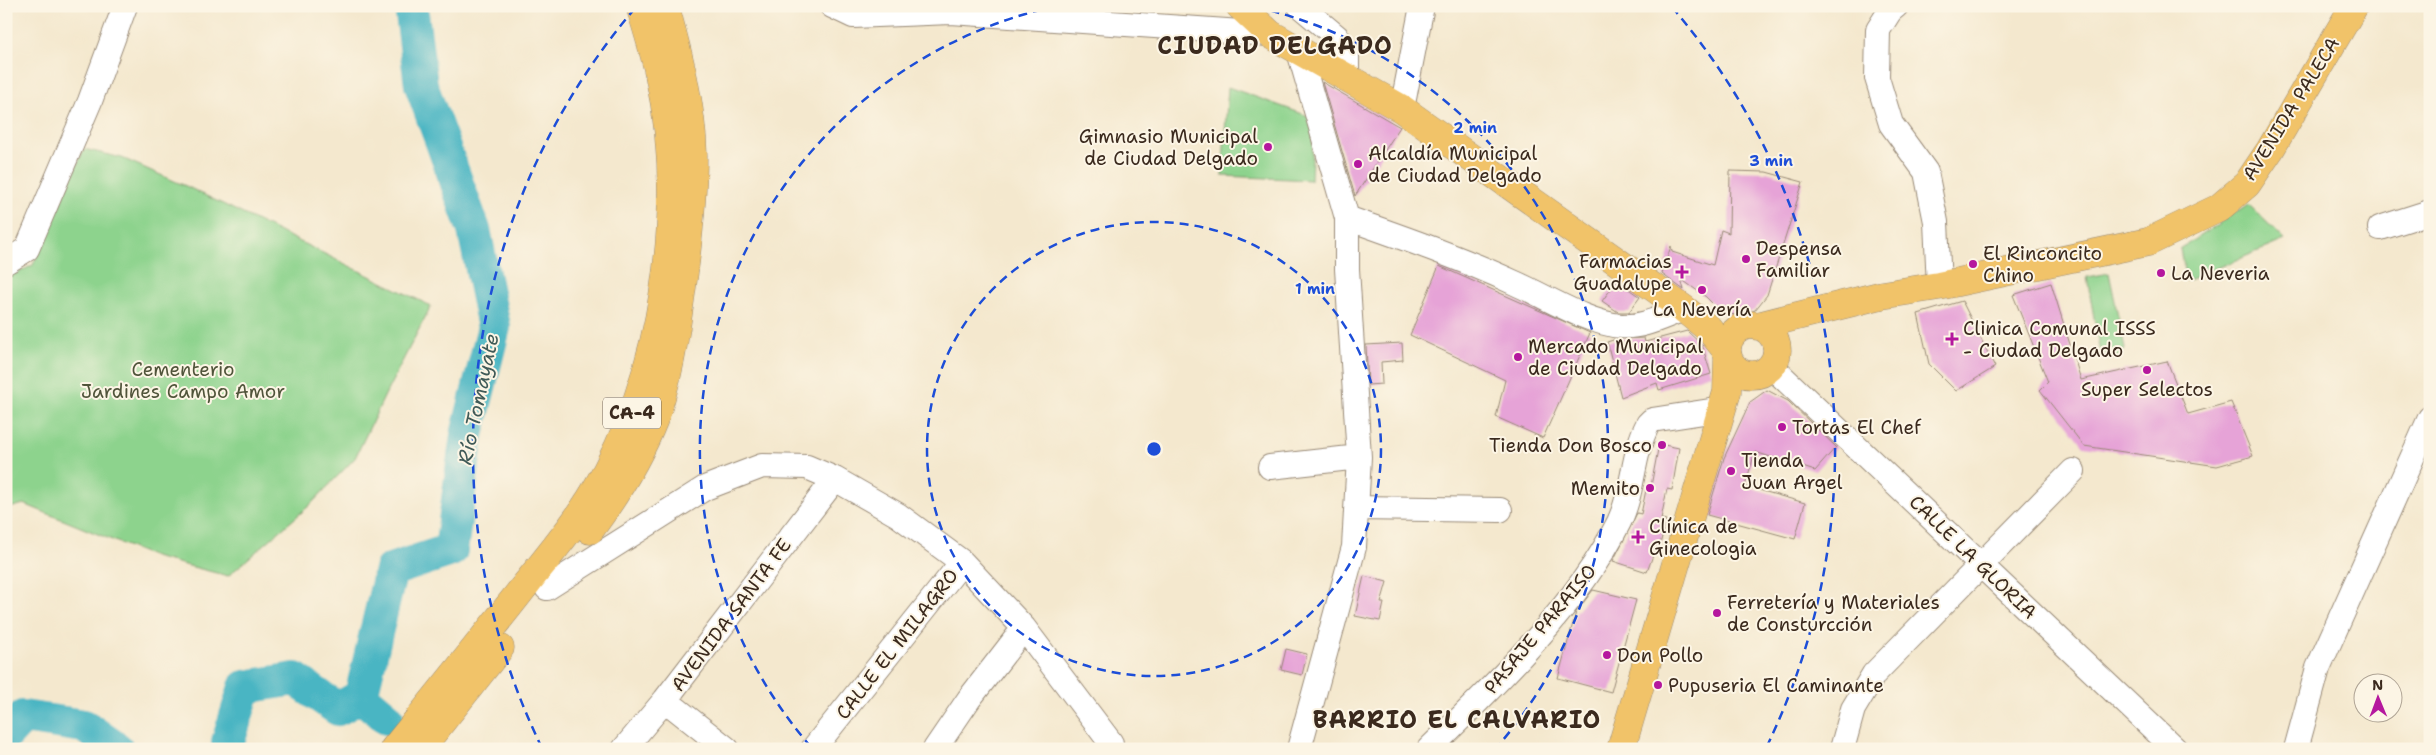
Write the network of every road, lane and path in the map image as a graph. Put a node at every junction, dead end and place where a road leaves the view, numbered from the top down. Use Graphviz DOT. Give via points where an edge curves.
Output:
graph roads {
  1 [pos="125,6"];
  2 [pos="640,6"];
  3 [pos="665,6"];
  4 [pos="832,6"];
  5 [pos="1240,6"];
  6 [pos="1300,6"];
  7 [pos="1422,6"];
  8 [pos="1896,6"];
  9 [pos="2354,6"];
  10 [pos="1270,34"];
  11 [pos="1298,48"];
  12 [pos="1347,76"];
  13 [pos="1402,109"];
  14 [pos="2430,212"];
  15 [pos="1347,218"];
  16 [pos="2380,228"];
  17 [pos="6,262"];
  18 [pos="1939,286"];
  19 [pos="1684,309"];
  20 [pos="1816,312"];
  21 [pos="1752,326"];
  22 [pos="1727,354"];
  23 [pos="1766,364"];
  24 [pos="1723,408"];
  25 [pos="2430,418"];
  26 [pos="1359,457"];
  27 [pos="1270,467"];
  28 [pos="2073,471"];
  29 [pos="835,479"];
  30 [pos="1357,508"];
  31 [pos="1500,510"];
  32 [pos="962,562"];
  33 [pos="1980,564"];
  34 [pos="547,588"];
  35 [pos="1024,628"];
  36 [pos="665,700"];
  37 [pos="1111,743"];
  38 [pos="394,749"];
  39 [pos="420,749"];
  40 [pos="624,749"];
  41 [pos="727,749"];
  42 [pos="813,749"];
  43 [pos="935,749"];
  44 [pos="1299,749"];
  45 [pos="1429,749"];
  46 [pos="1621,749"];
  47 [pos="1842,749"];
  48 [pos="2174,749"];
  49 [pos="2296,749"];
  1 -- 17 [label="street" via="90,101 27,249"];
  2 -- 38 [label="main road, CA-4" via="660,75 668,135 670,197 665,277 651,355 642,385 594,493 475,650"];
  3 -- 34 [label="main road, CA-4" via="685,96 692,154 690,234 673,354 654,420 620,489"];
  4 -- 10 [label="street" via="853,16 951,12"];
  5 -- 10 [label="main road"];
  6 -- 12 [label="street" via="1337,38 1347,52"];
  7 -- 13 [label="street"];
  8 -- 18 [label="street" via="1878,30 1877,78 1891,124 1926,172 1936,222"];
  9 -- 18 [label="main road, AVENIDA PALECA" via="2270,150 2246,184 2219,208 2148,242"];
  10 -- 11 [label="main road"];
  11 -- 12 [label="main road"];
  11 -- 15 [label="street"];
  12 -- 13 [label="main road"];
  13 -- 19 [label="main road"];
  14 -- 16 [label="street"];
  15 -- 19 [label="street" via="1406,238 1596,319 1622,326 1645,324"];
  15 -- 26 [label="street" via="1347,269"];
  18 -- 20 [label="main road, AVENIDA PALECA"];
  19 -- 21 [label="main road" via="1709,319"];
  19 -- 22 [label="main road" via="1709,329"];
  20 -- 21 [label="main road, AVENIDA PALECA"];
  20 -- 23 [label="main road, AVENIDA PALECA" via="1793,327"];
  21 -- 22 [label="main road" via="1738,329 1732,335"];
  21 -- 23 [label="main road" via="1769,332 1774,339"];
  22 -- 23 [label="main road" via="1738,371"];
  22 -- 24 [label="main road, AVENIDA PALECA" via="1728,392"];
  23 -- 24 [label="main road, AVENIDA PALECA" via="1733,392"];
  23 -- 33 [label="street, CALLE LA GLORIA"];
  24 -- 45 [label="street, PASAJE PARAISO" via="1652,420 1648,424 1622,516 1592,568 1500,679"];
  24 -- 46 [label="main road, AVENIDA PALECA"];
  25 -- 49 [label="street" via="2318,668"];
  26 -- 27 [label="street"];
  26 -- 30 [label="street"];
  28 -- 33 [label="street"];
  29 -- 32 [label="street" via="898,515"];
  29 -- 34 [label="street" via="798,466 768,465 745,471 700,490"];
  29 -- 36 [label="street, AVENIDA SANTA FE"];
  30 -- 31 [label="street"];
  30 -- 44 [label="street" via="1354,547"];
  32 -- 35 [label="street"];
  32 -- 42 [label="street, CALLE EL MILAGRO"];
  33 -- 47 [label="street" via="1869,680 1853,709"];
  33 -- 48 [label="street, CALLE LA GLORIA"];
  34 -- 39 [label="main road, CA-4"];
  35 -- 37 [label="street"];
  35 -- 43 [label="street"];
  36 -- 40 [label="street, AVENIDA SANTA FE"];
  36 -- 41 [label="street"];
}
